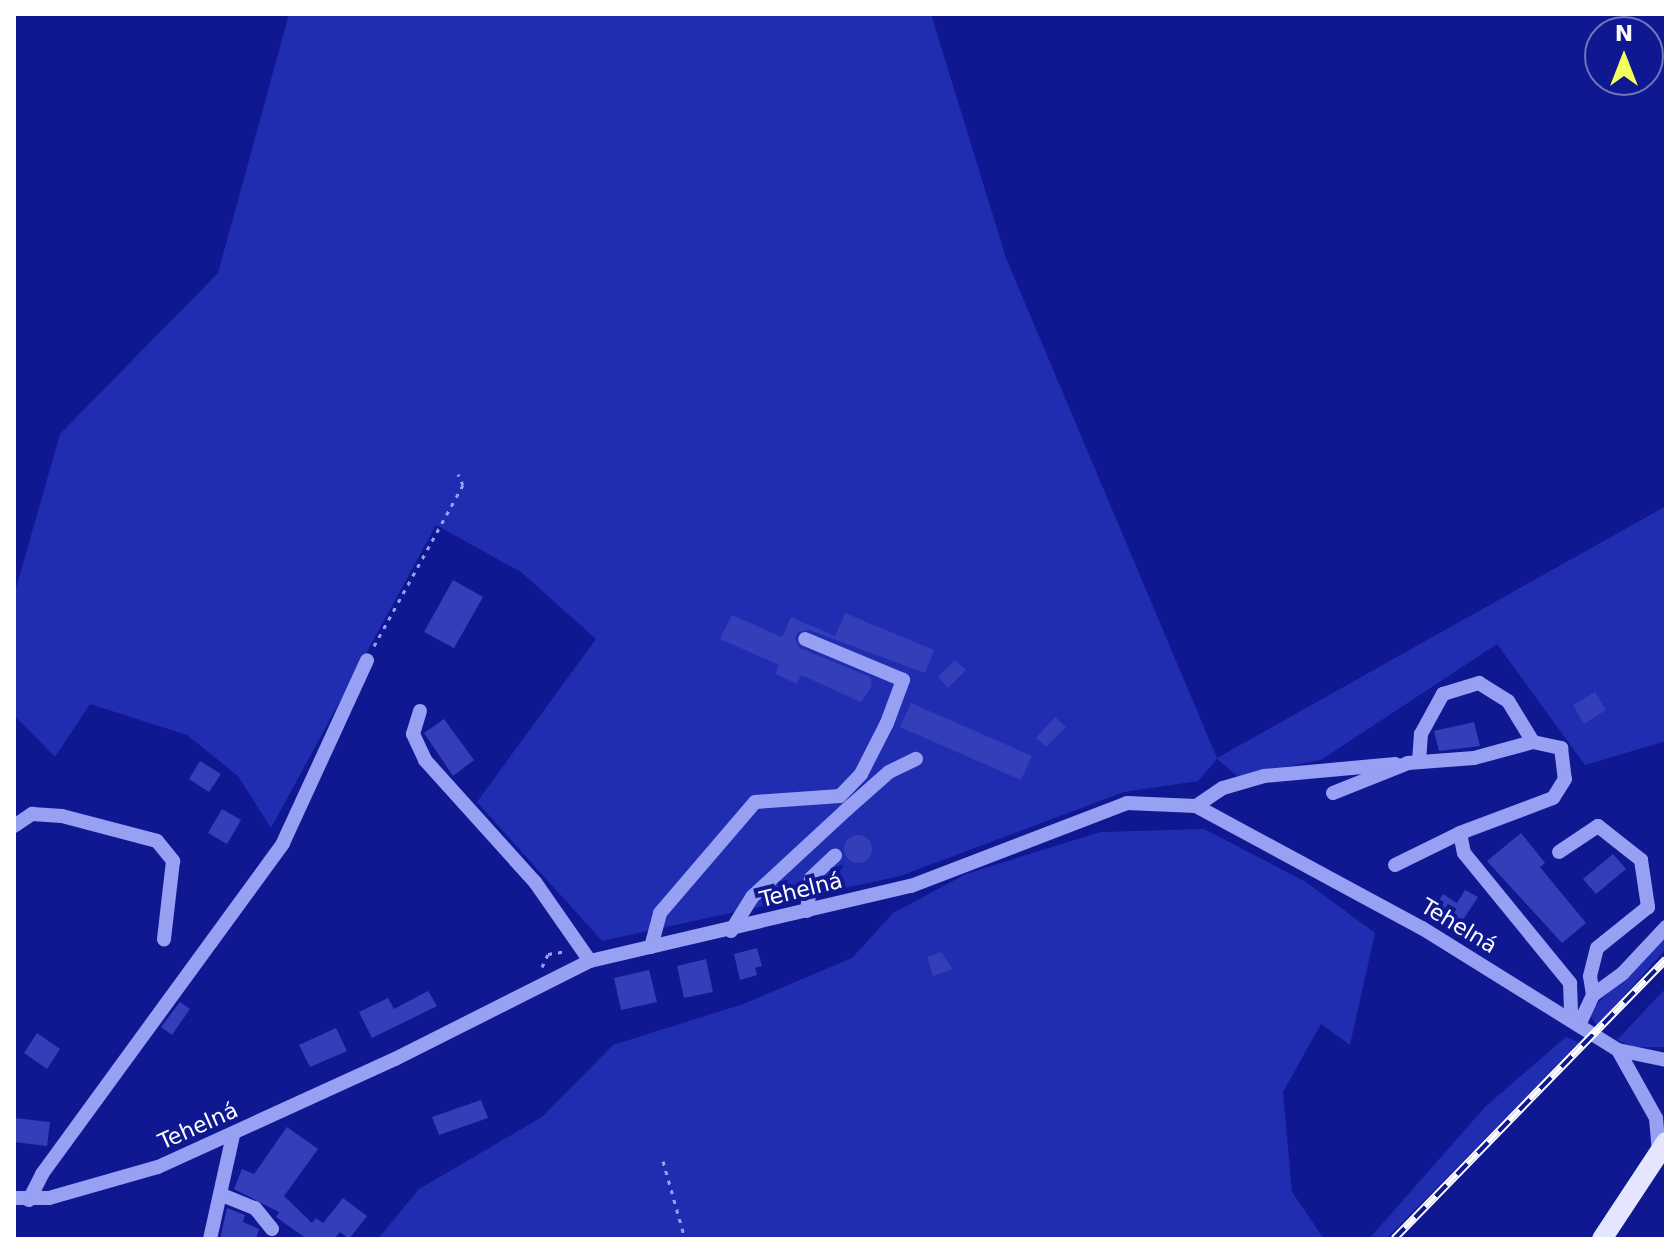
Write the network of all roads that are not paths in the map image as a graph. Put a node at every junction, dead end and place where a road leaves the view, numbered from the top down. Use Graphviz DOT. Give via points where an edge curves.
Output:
graph roads {
  1 [pos="805,639"];
  2 [pos="367,660"];
  3 [pos="420,711"];
  4 [pos="1533,742"];
  5 [pos="916,759"];
  6 [pos="1413,763"];
  7 [pos="1333,793"];
  8 [pos="1196,806"];
  9 [pos="14,826"];
  10 [pos="1460,833"];
  11 [pos="1559,852"];
  12 [pos="835,856"];
  13 [pos="1395,865"];
  14 [pos="807,911"];
  15 [pos="1666,927"];
  16 [pos="731,931"];
  17 [pos="164,939"];
  18 [pos="651,947"];
  19 [pos="590,961"];
  20 [pos="1593,995"];
  21 [pos="1575,1022"];
  22 [pos="1618,1050"];
  23 [pos="1666,1060"];
  24 [pos="233,1135"];
  25 [pos="1662,1147"];
  26 [pos="222,1195"];
  27 [pos="22,1199"];
  28 [pos="272,1229"];
  29 [pos="210,1239"];
  30 [pos="1602,1239"];
  1 -- 18 [label="street" via="903,680 861,774 840,796 755,802 660,913"];
  2 -- 27 [label="street" via="283,843"];
  3 -- 19 [label="street" via="413,734 425,760 535,882"];
  4 -- 6 [label="street" via="1474,758"];
  4 -- 6 [label="street" via="1508,701 1479,683 1443,694 1421,734"];
  4 -- 10 [label="street" via="1561,748 1565,779 1553,798"];
  5 -- 16 [label="street" via="889,772 752,897"];
  6 -- 7 [label="street"];
  6 -- 8 [label="street" via="1264,776 1223,788"];
  8 -- 14 [label="street, Tehelná" via="1127,803 911,886"];
  8 -- 21 [label="street, Tehelná" via="1422,928"];
  9 -- 17 [label="street" via="32,814 62,816 157,841 173,861"];
  10 -- 13 [label="street"];
  10 -- 21 [label="street" via="1464,853 1570,983"];
  11 -- 20 [label="street" via="1598,826 1641,860 1648,907 1597,948 1590,976"];
  12 -- 14 [label="street" via="811,878"];
  14 -- 16 [label="street, Tehelná"];
  15 -- 20 [label="street" via="1623,973"];
  16 -- 18 [label="street, Tehelná"];
  18 -- 19 [label="street, Tehelná"];
  19 -- 24 [label="street, Tehelná"];
  20 -- 21 [label="street"];
  21 -- 22 [label="street, Tehelná"];
  22 -- 23 [label="street"];
  22 -- 25 [label="street" via="1656,1118"];
  24 -- 26 [label="street"];
  24 -- 27 [label="street, Tehelná" via="158,1167"];
  25 -- 30 [label="main road"];
  26 -- 28 [label="street" via="255,1208"];
  26 -- 29 [label="street"];
}
